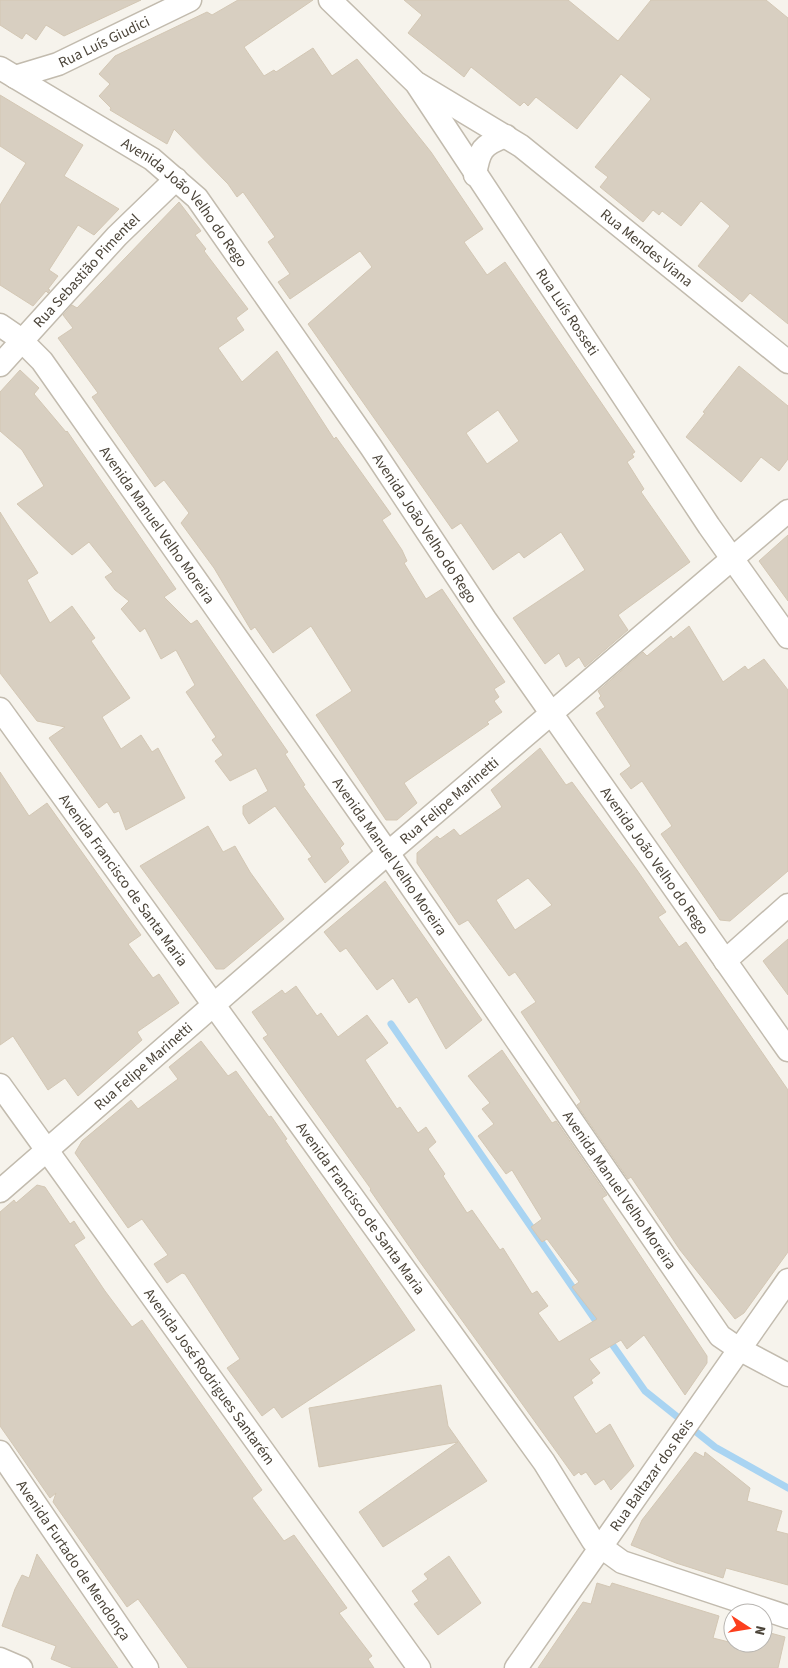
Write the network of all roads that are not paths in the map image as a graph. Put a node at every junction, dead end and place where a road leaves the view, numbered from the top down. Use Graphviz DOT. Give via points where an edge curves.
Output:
graph roads {
  1 [pos="190,0"];
  2 [pos="330,0"];
  3 [pos="8,73"];
  4 [pos="416,83"];
  5 [pos="506,136"];
  6 [pos="475,175"];
  7 [pos="176,179"];
  8 [pos="0,325"];
  9 [pos="22,341"];
  10 [pos="788,362"];
  11 [pos="0,365"];
  12 [pos="788,510"];
  13 [pos="733,558"];
  14 [pos="788,637"];
  15 [pos="0,709"];
  16 [pos="552,712"];
  17 [pos="388,853"];
  18 [pos="788,905"];
  19 [pos="725,961"];
  20 [pos="212,1006"];
  21 [pos="788,1050"];
  22 [pos="0,1085"];
  23 [pos="47,1151"];
  24 [pos="0,1191"];
  25 [pos="788,1280"];
  26 [pos="739,1349"];
  27 [pos="788,1375"];
  28 [pos="0,1452"];
  29 [pos="600,1546"];
  30 [pos="788,1617"];
  31 [pos="0,1659"];
  32 [pos="21,1668"];
  33 [pos="147,1668"];
  34 [pos="419,1668"];
  35 [pos="516,1668"];
  1 -- 3 [label="street, Rua Luís Giudici" via="58,64"];
  2 -- 4 [label="street, Rua Luís Rosseti"];
  3 -- 7 [label="street, Avenida João Velho do Rego" via="152,159"];
  4 -- 5 [label="street, Rua Mendes Viana"];
  4 -- 6 [label="street, Rua Luís Rosseti"];
  5 -- 6 [label="street" via="483,148"];
  5 -- 10 [label="street, Rua Mendes Viana"];
  6 -- 13 [label="street, Rua Luís Rosseti"];
  7 -- 9 [label="street, Rua Sebastião Pimentel" via="117,236"];
  7 -- 16 [label="street, Avenida João Velho do Rego" via="197,198"];
  8 -- 9 [label="street, Avenida Manuel Velho Moreira"];
  9 -- 11 [label="street, Rua Sebastião Pimentel"];
  9 -- 17 [label="street, Avenida Manuel Velho Moreira" via="42,361"];
  12 -- 13 [label="street, Rua Felipe Marinetti"];
  13 -- 14 [label="street, Rua Luís Rosseti"];
  13 -- 16 [label="street, Rua Felipe Marinetti"];
  15 -- 20 [label="street, Avenida Francisco de Santa Maria"];
  16 -- 17 [label="street, Rua Felipe Marinetti"];
  16 -- 19 [label="street, Avenida João Velho do Rego"];
  17 -- 20 [label="street, Rua Felipe Marinetti"];
  17 -- 26 [label="street, Avenida Manuel Velho Moreira" via="720,1336"];
  18 -- 19 [label="street"];
  19 -- 21 [label="street, Avenida João Velho do Rego"];
  20 -- 23 [label="street, Rua Felipe Marinetti"];
  20 -- 29 [label="street, Avenida Francisco de Santa Maria" via="539,1454 593,1541"];
  22 -- 23 [label="street, Avenida José Rodrigues Santarém"];
  23 -- 24 [label="street, Rua Felipe Marinetti"];
  23 -- 34 [label="street, Avenida José Rodrigues Santarém"];
  25 -- 26 [label="street, Rua Baltazar dos Reis"];
  26 -- 27 [label="street, Avenida Manuel Velho Moreira"];
  26 -- 29 [label="street, Rua Baltazar dos Reis"];
  28 -- 33 [label="street, Avenida Furtado de Mendonça"];
  29 -- 30 [label="street, Avenida Francisco de Santa Maria" via="622,1562"];
  29 -- 35 [label="street, Rua Baltazar dos Reis"];
  31 -- 32 [label="street"];
}
